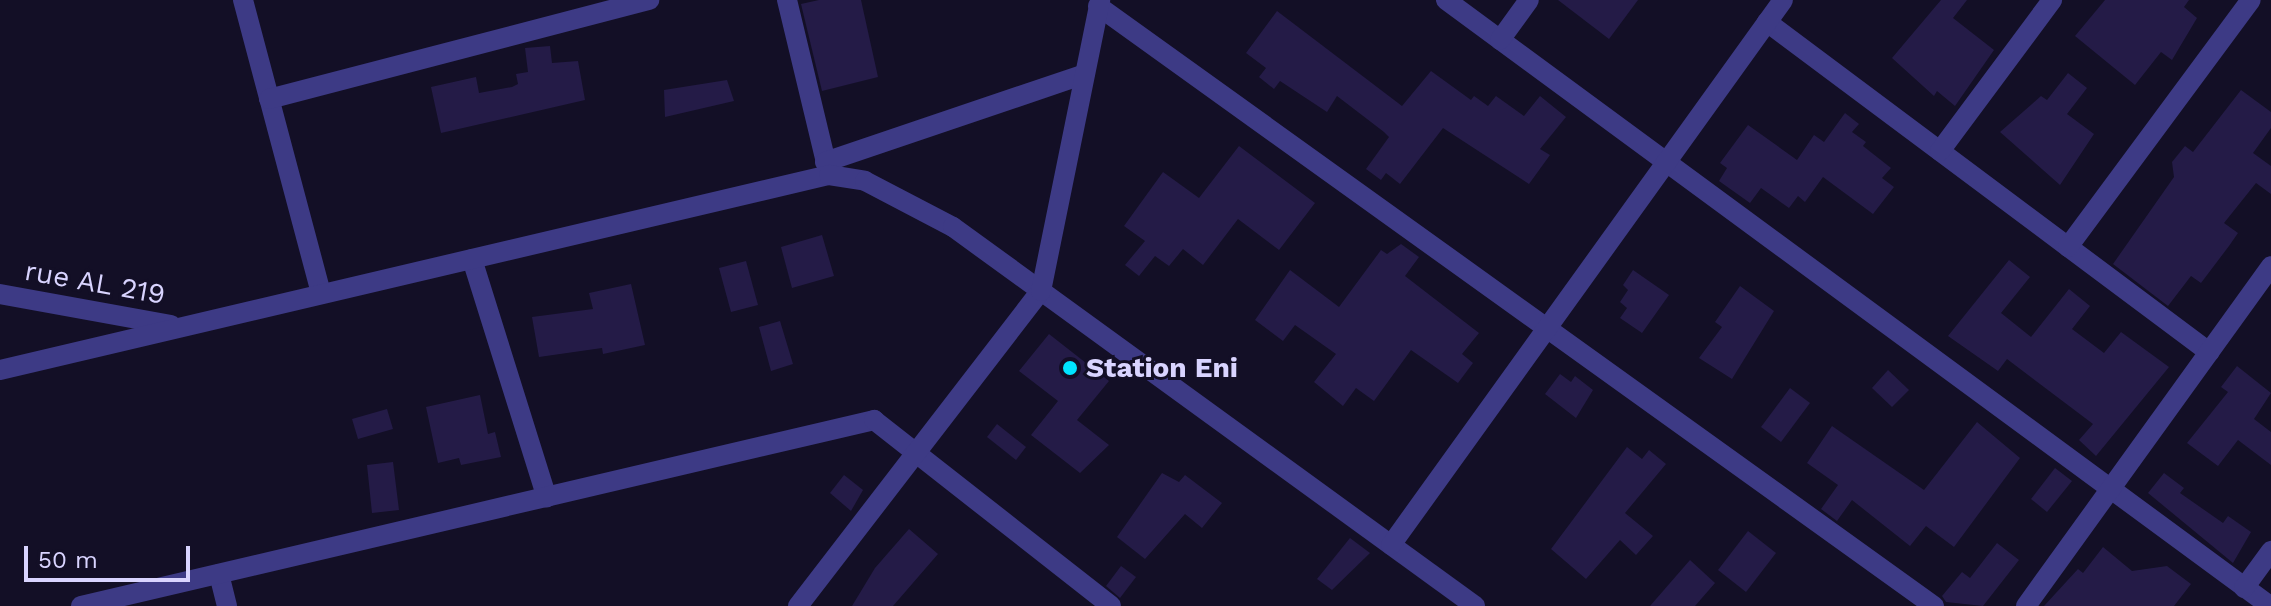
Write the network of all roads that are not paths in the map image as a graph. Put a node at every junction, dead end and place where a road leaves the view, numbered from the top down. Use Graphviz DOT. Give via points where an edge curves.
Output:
graph roads {
  1 [pos="243,0"];
  2 [pos="649,0"];
  3 [pos="787,0"];
  4 [pos="1446,0"];
  5 [pos="1529,0"];
  6 [pos="1783,0"];
  7 [pos="2052,0"];
  8 [pos="2251,0"];
  9 [pos="1099,3"];
  10 [pos="1767,22"];
  11 [pos="1500,40"];
  12 [pos="1085,74"];
  13 [pos="269,99"];
  14 [pos="1940,151"];
  15 [pos="1666,162"];
  16 [pos="827,168"];
  17 [pos="2068,247"];
  18 [pos="472,259"];
  19 [pos="2271,266"];
  20 [pos="1041,291"];
  21 [pos="0,294"];
  22 [pos="321,294"];
  23 [pos="179,327"];
  24 [pos="1547,328"];
  25 [pos="2209,352"];
  26 [pos="0,370"];
  27 [pos="916,453"];
  28 [pos="2110,489"];
  29 [pos="547,498"];
  30 [pos="1391,545"];
  31 [pos="2271,551"];
  32 [pos="219,574"];
  33 [pos="2244,588"];
  34 [pos="81,606"];
  35 [pos="227,606"];
  36 [pos="798,606"];
  37 [pos="1111,606"];
  38 [pos="1475,606"];
  39 [pos="1934,606"];
  40 [pos="2026,606"];
  41 [pos="2270,606"];
  1 -- 13 [label="street"];
  2 -- 13 [label="street"];
  3 -- 16 [label="street"];
  4 -- 11 [label="street"];
  5 -- 11 [label="street"];
  6 -- 10 [label="street"];
  7 -- 14 [label="street"];
  8 -- 17 [label="street"];
  9 -- 12 [label="street"];
  9 -- 24 [label="street"];
  10 -- 14 [label="street"];
  10 -- 15 [label="street"];
  11 -- 15 [label="street"];
  12 -- 16 [label="street"];
  12 -- 20 [label="street"];
  13 -- 22 [label="street"];
  14 -- 17 [label="street"];
  15 -- 24 [label="street"];
  15 -- 28 [label="street"];
  16 -- 18 [label="street"];
  16 -- 20 [label="street" via="865,181 953,227"];
  17 -- 25 [label="street"];
  18 -- 22 [label="street"];
  18 -- 29 [label="street"];
  19 -- 25 [label="street"];
  20 -- 27 [label="street"];
  20 -- 30 [label="street"];
  21 -- 23 [label="street, rue AL 219"];
  22 -- 23 [label="street"];
  23 -- 26 [label="street"];
  24 -- 30 [label="street"];
  24 -- 39 [label="street"];
  25 -- 28 [label="street"];
  27 -- 29 [label="street" via="874,420"];
  27 -- 36 [label="street"];
  27 -- 37 [label="street"];
  28 -- 33 [label="street"];
  28 -- 40 [label="street"];
  29 -- 32 [label="street"];
  30 -- 38 [label="street"];
  31 -- 33 [label="street"];
  32 -- 34 [label="street"];
  32 -- 35 [label="street"];
  33 -- 41 [label="street"];
}
